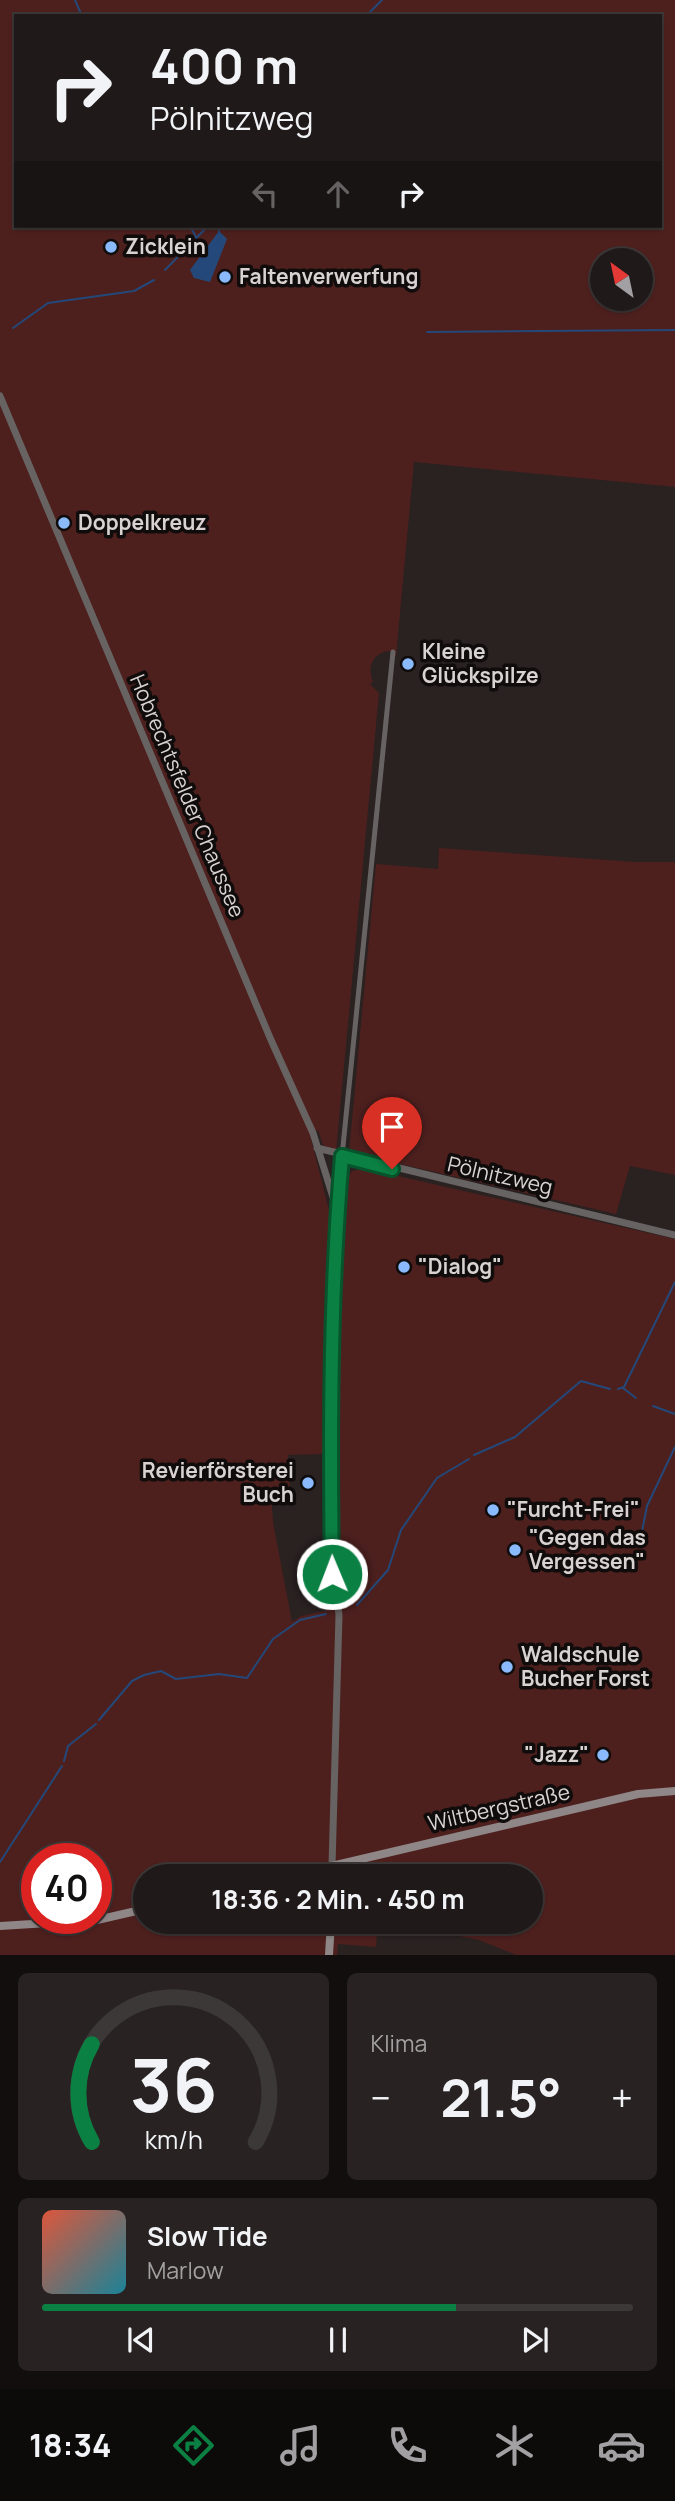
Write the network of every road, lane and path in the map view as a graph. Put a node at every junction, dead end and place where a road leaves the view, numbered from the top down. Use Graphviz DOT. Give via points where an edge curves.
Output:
graph roads {
  1 [pos="0,396"];
  2 [pos="393,652"];
  3 [pos="317,1148"];
  4 [pos="342,1156"];
  5 [pos="337,1210"];
  6 [pos="675,1235"];
  7 [pos="675,1791"];
  8 [pos="332,1864"];
  9 [pos="340,1864"];
  10 [pos="133,1912"];
  11 [pos="0,1926"];
  12 [pos="330,1934"];
  13 [pos="329,1955"];
  1 -- 3 [label="street, Hobrechtsfelder Chaussee"];
  2 -- 4 [label="street, Hobrechtsfelder Chaussee"];
  3 -- 4 [label="street, Pölnitzweg"];
  3 -- 5 [label="street, Hobrechtsfelder Chaussee"];
  4 -- 5 [label="street, Hobrechtsfelder Chaussee"];
  4 -- 6 [label="street, Pölnitzweg"];
  5 -- 8 [label="street, Hobrechtsfelder Chaussee" via="331,1489 332,1574 340,1615"];
  7 -- 9 [label="main road, Wiltbergstraße" via="638,1794"];
  10 -- 11 [label="main road" via="97,1920"];
  12 -- 13 [label="main road"];
}
